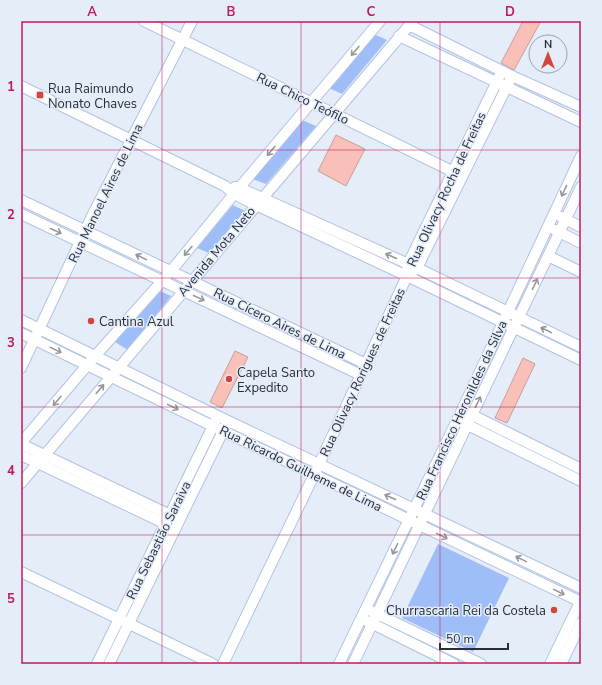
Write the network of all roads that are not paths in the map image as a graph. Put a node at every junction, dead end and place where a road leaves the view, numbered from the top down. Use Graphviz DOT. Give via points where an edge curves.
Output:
graph roads {
  1 [pos="144,21"];
  2 [pos="192,21"];
  3 [pos="380,21"];
  4 [pos="411,23"];
  5 [pos="400,36"];
  6 [pos="182,40"];
  7 [pos="502,70"];
  8 [pos="512,76"];
  9 [pos="496,82"];
  10 [pos="21,86"];
  11 [pos="507,87"];
  12 [pos="311,102"];
  13 [pos="581,107"];
  14 [pos="333,113"];
  15 [pos="581,122"];
  16 [pos="131,140"];
  17 [pos="466,143"];
  18 [pos="477,148"];
  19 [pos="581,156"];
  20 [pos="458,174"];
  21 [pos="581,187"];
  22 [pos="237,191"];
  23 [pos="21,200"];
  24 [pos="259,201"];
  25 [pos="554,213"];
  26 [pos="21,214"];
  27 [pos="566,220"];
  28 [pos="548,226"];
  29 [pos="581,227"];
  30 [pos="85,230"];
  31 [pos="560,232"];
  32 [pos="338,238"];
  33 [pos="80,242"];
  34 [pos="581,243"];
  35 [pos="548,256"];
  36 [pos="413,266"];
  37 [pos="171,271"];
  38 [pos="581,272"];
  39 [pos="407,276"];
  40 [pos="162,280"];
  41 [pos="191,281"];
  42 [pos="183,291"];
  43 [pos="507,312"];
  44 [pos="519,317"];
  45 [pos="268,318"];
  46 [pos="21,320"];
  47 [pos="503,322"];
  48 [pos="514,327"];
  49 [pos="262,328"];
  50 [pos="39,329"];
  51 [pos="21,333"];
  52 [pos="34,339"];
  53 [pos="581,348"];
  54 [pos="96,356"];
  55 [pos="581,360"];
  56 [pos="366,364"];
  57 [pos="88,365"];
  58 [pos="119,367"];
  59 [pos="21,368"];
  60 [pos="361,375"];
  61 [pos="111,376"];
  62 [pos="462,410"];
  63 [pos="472,415"];
  64 [pos="218,416"];
  65 [pos="457,419"];
  66 [pos="228,421"];
  67 [pos="467,425"];
  68 [pos="213,426"];
  69 [pos="248,430"];
  70 [pos="223,431"];
  71 [pos="244,441"];
  72 [pos="21,443"];
  73 [pos="21,455"];
  74 [pos="44,455"];
  75 [pos="557,457"];
  76 [pos="38,463"];
  77 [pos="319,464"];
  78 [pos="551,467"];
  79 [pos="581,468"];
  80 [pos="314,475"];
  81 [pos="581,481"];
  82 [pos="21,482"];
  83 [pos="414,508"];
  84 [pos="425,513"];
  85 [pos="168,520"];
  86 [pos="409,520"];
  87 [pos="419,525"];
  88 [pos="21,572"];
  89 [pos="581,588"];
  90 [pos="581,602"];
  91 [pos="366,608"];
  92 [pos="377,613"];
  93 [pos="119,619"];
  94 [pos="361,619"];
  95 [pos="372,623"];
  96 [pos="581,623"];
  97 [pos="129,624"];
  98 [pos="97,664"];
  99 [pos="109,664"];
  100 [pos="213,664"];
  101 [pos="223,664"];
  102 [pos="339,664"];
  103 [pos="353,664"];
  104 [pos="454,664"];
  105 [pos="481,664"];
  106 [pos="550,664"];
  107 [pos="561,664"];
  1 -- 6 [label="street, Rua Chico Teófilo"];
  2 -- 6 [label="street, Rua Manoel Aires de Lima"];
  3 -- 12 [label="street, Avenida Mota Neto, one-way"];
  4 -- 5 [label="street, Avenida Mota Neto"];
  4 -- 7 [label="street"];
  5 -- 9 [label="street"];
  5 -- 14 [label="street, Avenida Mota Neto"];
  6 -- 12 [label="street, Rua Chico Teófilo"];
  6 -- 16 [label="street, Rua Manoel Aires de Lima"];
  7 -- 8 [label="street"];
  7 -- 9 [label="street, Rua Olivacy Rocha de Freitas"];
  8 -- 11 [label="street, Rua Olivacy Rocha de Freitas"];
  8 -- 13 [label="street"];
  9 -- 11 [label="street"];
  9 -- 17 [label="street, Rua Olivacy Rocha de Freitas"];
  10 -- 16 [label="street"];
  11 -- 15 [label="street"];
  11 -- 18 [label="street, Rua Olivacy Rocha de Freitas"];
  12 -- 14 [label="street, Rua Chico Teófilo"];
  12 -- 22 [label="street, Avenida Mota Neto, one-way"];
  14 -- 20 [label="street, Rua Chico Teófilo"];
  14 -- 24 [label="street, Avenida Mota Neto"];
  16 -- 22 [label="street"];
  16 -- 30 [label="street, Rua Manoel Aires de Lima"];
  17 -- 18 [label="street"];
  17 -- 20 [label="street, Rua Olivacy Rocha de Freitas"];
  18 -- 20 [label="street, Rua Olivacy Rocha de Freitas"];
  19 -- 25 [label="street, Rua Francisco Heronildes da Silva, one-way"];
  20 -- 36 [label="street, Rua Olivacy Rocha de Freitas"];
  21 -- 27 [label="street, Rua Francisco Heronildes da Silva"];
  22 -- 24 [label="street"];
  22 -- 37 [label="street, Avenida Mota Neto, one-way"];
  23 -- 30 [label="street, Rua Cícero Aires de Lima"];
  24 -- 32 [label="street"];
  24 -- 41 [label="street, Avenida Mota Neto"];
  25 -- 27 [label="street"];
  25 -- 28 [label="street, Rua Francisco Heronildes da Silva"];
  26 -- 33 [label="street, Rua Cícero Aires de Lima, one-way"];
  27 -- 29 [label="street"];
  27 -- 31 [label="street, Rua Francisco Heronildes da Silva"];
  28 -- 31 [label="street"];
  28 -- 43 [label="street, Rua Francisco Heronildes da Silva"];
  30 -- 33 [label="street, Rua Manoel Aires de Lima"];
  37 -- 30 [label="street, Rua Cícero Aires de Lima, one-way"];
  31 -- 34 [label="street"];
  31 -- 35 [label="street, Rua Francisco Heronildes da Silva"];
  36 -- 32 [label="street, one-way"];
  32 -- 39 [label="street"];
  33 -- 40 [label="street, Rua Cícero Aires de Lima"];
  33 -- 50 [label="street, Rua Manoel Aires de Lima"];
  35 -- 38 [label="street"];
  44 -- 35 [label="street, Rua Francisco Heronildes da Silva, one-way"];
  36 -- 39 [label="street, Rua Olivacy Rocha de Freitas"];
  36 -- 43 [label="street"];
  37 -- 40 [label="street, Avenida Mota Neto"];
  37 -- 41 [label="street, Rua Cícero Aires de Lima"];
  39 -- 47 [label="street"];
  39 -- 56 [label="street, Rua Olivacy Rorigues de Freitas"];
  40 -- 42 [label="street, Rua Cícero Aires de Lima"];
  40 -- 54 [label="street, Avenida Mota Neto"];
  41 -- 42 [label="street, Avenida Mota Neto"];
  41 -- 45 [label="street, Rua Cícero Aires de Lima"];
  42 -- 49 [label="street, Rua Cícero Aires de Lima, one-way"];
  42 -- 58 [label="street, Avenida Mota Neto"];
  43 -- 44 [label="street"];
  43 -- 47 [label="street, Rua Francisco Heronildes da Silva"];
  44 -- 48 [label="street, Rua Francisco Heronildes da Silva"];
  53 -- 44 [label="street, one-way"];
  45 -- 49 [label="street"];
  45 -- 56 [label="street, Rua Cícero Aires de Lima"];
  46 -- 50 [label="street, Rua Ricardo Guilheme de Lima"];
  47 -- 48 [label="street"];
  47 -- 62 [label="street, Rua Francisco Heronildes da Silva"];
  48 -- 55 [label="street"];
  63 -- 48 [label="street, Rua Francisco Heronildes da Silva, one-way"];
  49 -- 60 [label="street, Rua Cícero Aires de Lima"];
  50 -- 52 [label="street, Rua Manoel Aires de Lima"];
  50 -- 54 [label="street, Rua Ricardo Guilheme de Lima"];
  51 -- 52 [label="street, Rua Ricardo Guilheme de Lima"];
  52 -- 57 [label="street, Rua Ricardo Guilheme de Lima, one-way"];
  52 -- 59 [label="street, Rua Manoel Aires de Lima"];
  54 -- 57 [label="street, Avenida Mota Neto"];
  54 -- 58 [label="street, Rua Ricardo Guilheme de Lima"];
  56 -- 60 [label="street, Rua Olivacy Rorigues de Freitas"];
  57 -- 61 [label="street, Rua Ricardo Guilheme de Lima"];
  57 -- 72 [label="street, Avenida Mota Neto, one-way"];
  58 -- 61 [label="street, Avenida Mota Neto"];
  58 -- 64 [label="street, Rua Ricardo Guilheme de Lima"];
  60 -- 77 [label="street, Rua Olivacy Rorigues de Freitas"];
  61 -- 68 [label="street, Rua Ricardo Guilheme de Lima, one-way"];
  74 -- 61 [label="street, Avenida Mota Neto, one-way"];
  62 -- 63 [label="street"];
  62 -- 65 [label="street, Rua Francisco Heronildes da Silva"];
  63 -- 67 [label="street, Rua Francisco Heronildes da Silva"];
  63 -- 75 [label="street"];
  64 -- 66 [label="street, Rua Ricardo Guilheme de Lima"];
  64 -- 68 [label="street, Rua Sebastião Saraiva"];
  65 -- 67 [label="street"];
  65 -- 83 [label="street, Rua Francisco Heronildes da Silva"];
  66 -- 69 [label="street, Rua Ricardo Guilheme de Lima"];
  66 -- 70 [label="street, Rua Sebastião Saraiva"];
  67 -- 78 [label="street"];
  67 -- 84 [label="street, Rua Francisco Heronildes da Silva"];
  68 -- 70 [label="street, Rua Ricardo Guilheme de Lima"];
  68 -- 85 [label="street, Rua Sebastião Saraiva"];
  69 -- 71 [label="street"];
  69 -- 77 [label="street, Rua Ricardo Guilheme de Lima"];
  70 -- 71 [label="street, Rua Ricardo Guilheme de Lima"];
  70 -- 97 [label="street, Rua Sebastião Saraiva"];
  71 -- 80 [label="street, Rua Ricardo Guilheme de Lima"];
  72 -- 74 [label="street"];
  73 -- 76 [label="street"];
  74 -- 76 [label="street, Avenida Mota Neto"];
  74 -- 85 [label="street"];
  75 -- 78 [label="street"];
  75 -- 79 [label="street"];
  76 -- 82 [label="street, Avenida Mota Neto"];
  76 -- 85 [label="street"];
  77 -- 80 [label="street, Rua Olivacy Rorigues de Freitas"];
  83 -- 77 [label="street, Rua Ricardo Guilheme de Lima, one-way"];
  78 -- 81 [label="street"];
  80 -- 86 [label="street, Rua Ricardo Guilheme de Lima"];
  80 -- 101 [label="street, Rua Olivacy Rorigues de Freitas"];
  83 -- 84 [label="street, Rua Ricardo Guilheme de Lima"];
  83 -- 86 [label="street, Rua Francisco Heronildes da Silva"];
  84 -- 87 [label="street, Rua Francisco Heronildes da Silva"];
  89 -- 84 [label="street, Rua Ricardo Guilheme de Lima, one-way"];
  85 -- 93 [label="street, Rua Sebastião Saraiva"];
  86 -- 87 [label="street, Rua Ricardo Guilheme de Lima"];
  86 -- 91 [label="street, Rua Francisco Heronildes da Silva, one-way"];
  87 -- 90 [label="street, Rua Ricardo Guilheme de Lima, one-way"];
  87 -- 92 [label="street, Rua Francisco Heronildes da Silva"];
  88 -- 93 [label="street"];
  90 -- 106 [label="street"];
  91 -- 92 [label="street"];
  91 -- 94 [label="street, Rua Francisco Heronildes da Silva"];
  92 -- 95 [label="street, Rua Francisco Heronildes da Silva"];
  92 -- 105 [label="street"];
  93 -- 97 [label="street"];
  93 -- 98 [label="street, Rua Sebastião Saraiva"];
  94 -- 95 [label="street"];
  94 -- 102 [label="street, Rua Francisco Heronildes da Silva"];
  95 -- 103 [label="street, Rua Francisco Heronildes da Silva"];
  95 -- 104 [label="street"];
  96 -- 107 [label="street"];
  97 -- 99 [label="street, Rua Sebastião Saraiva"];
  97 -- 100 [label="street"];
}
